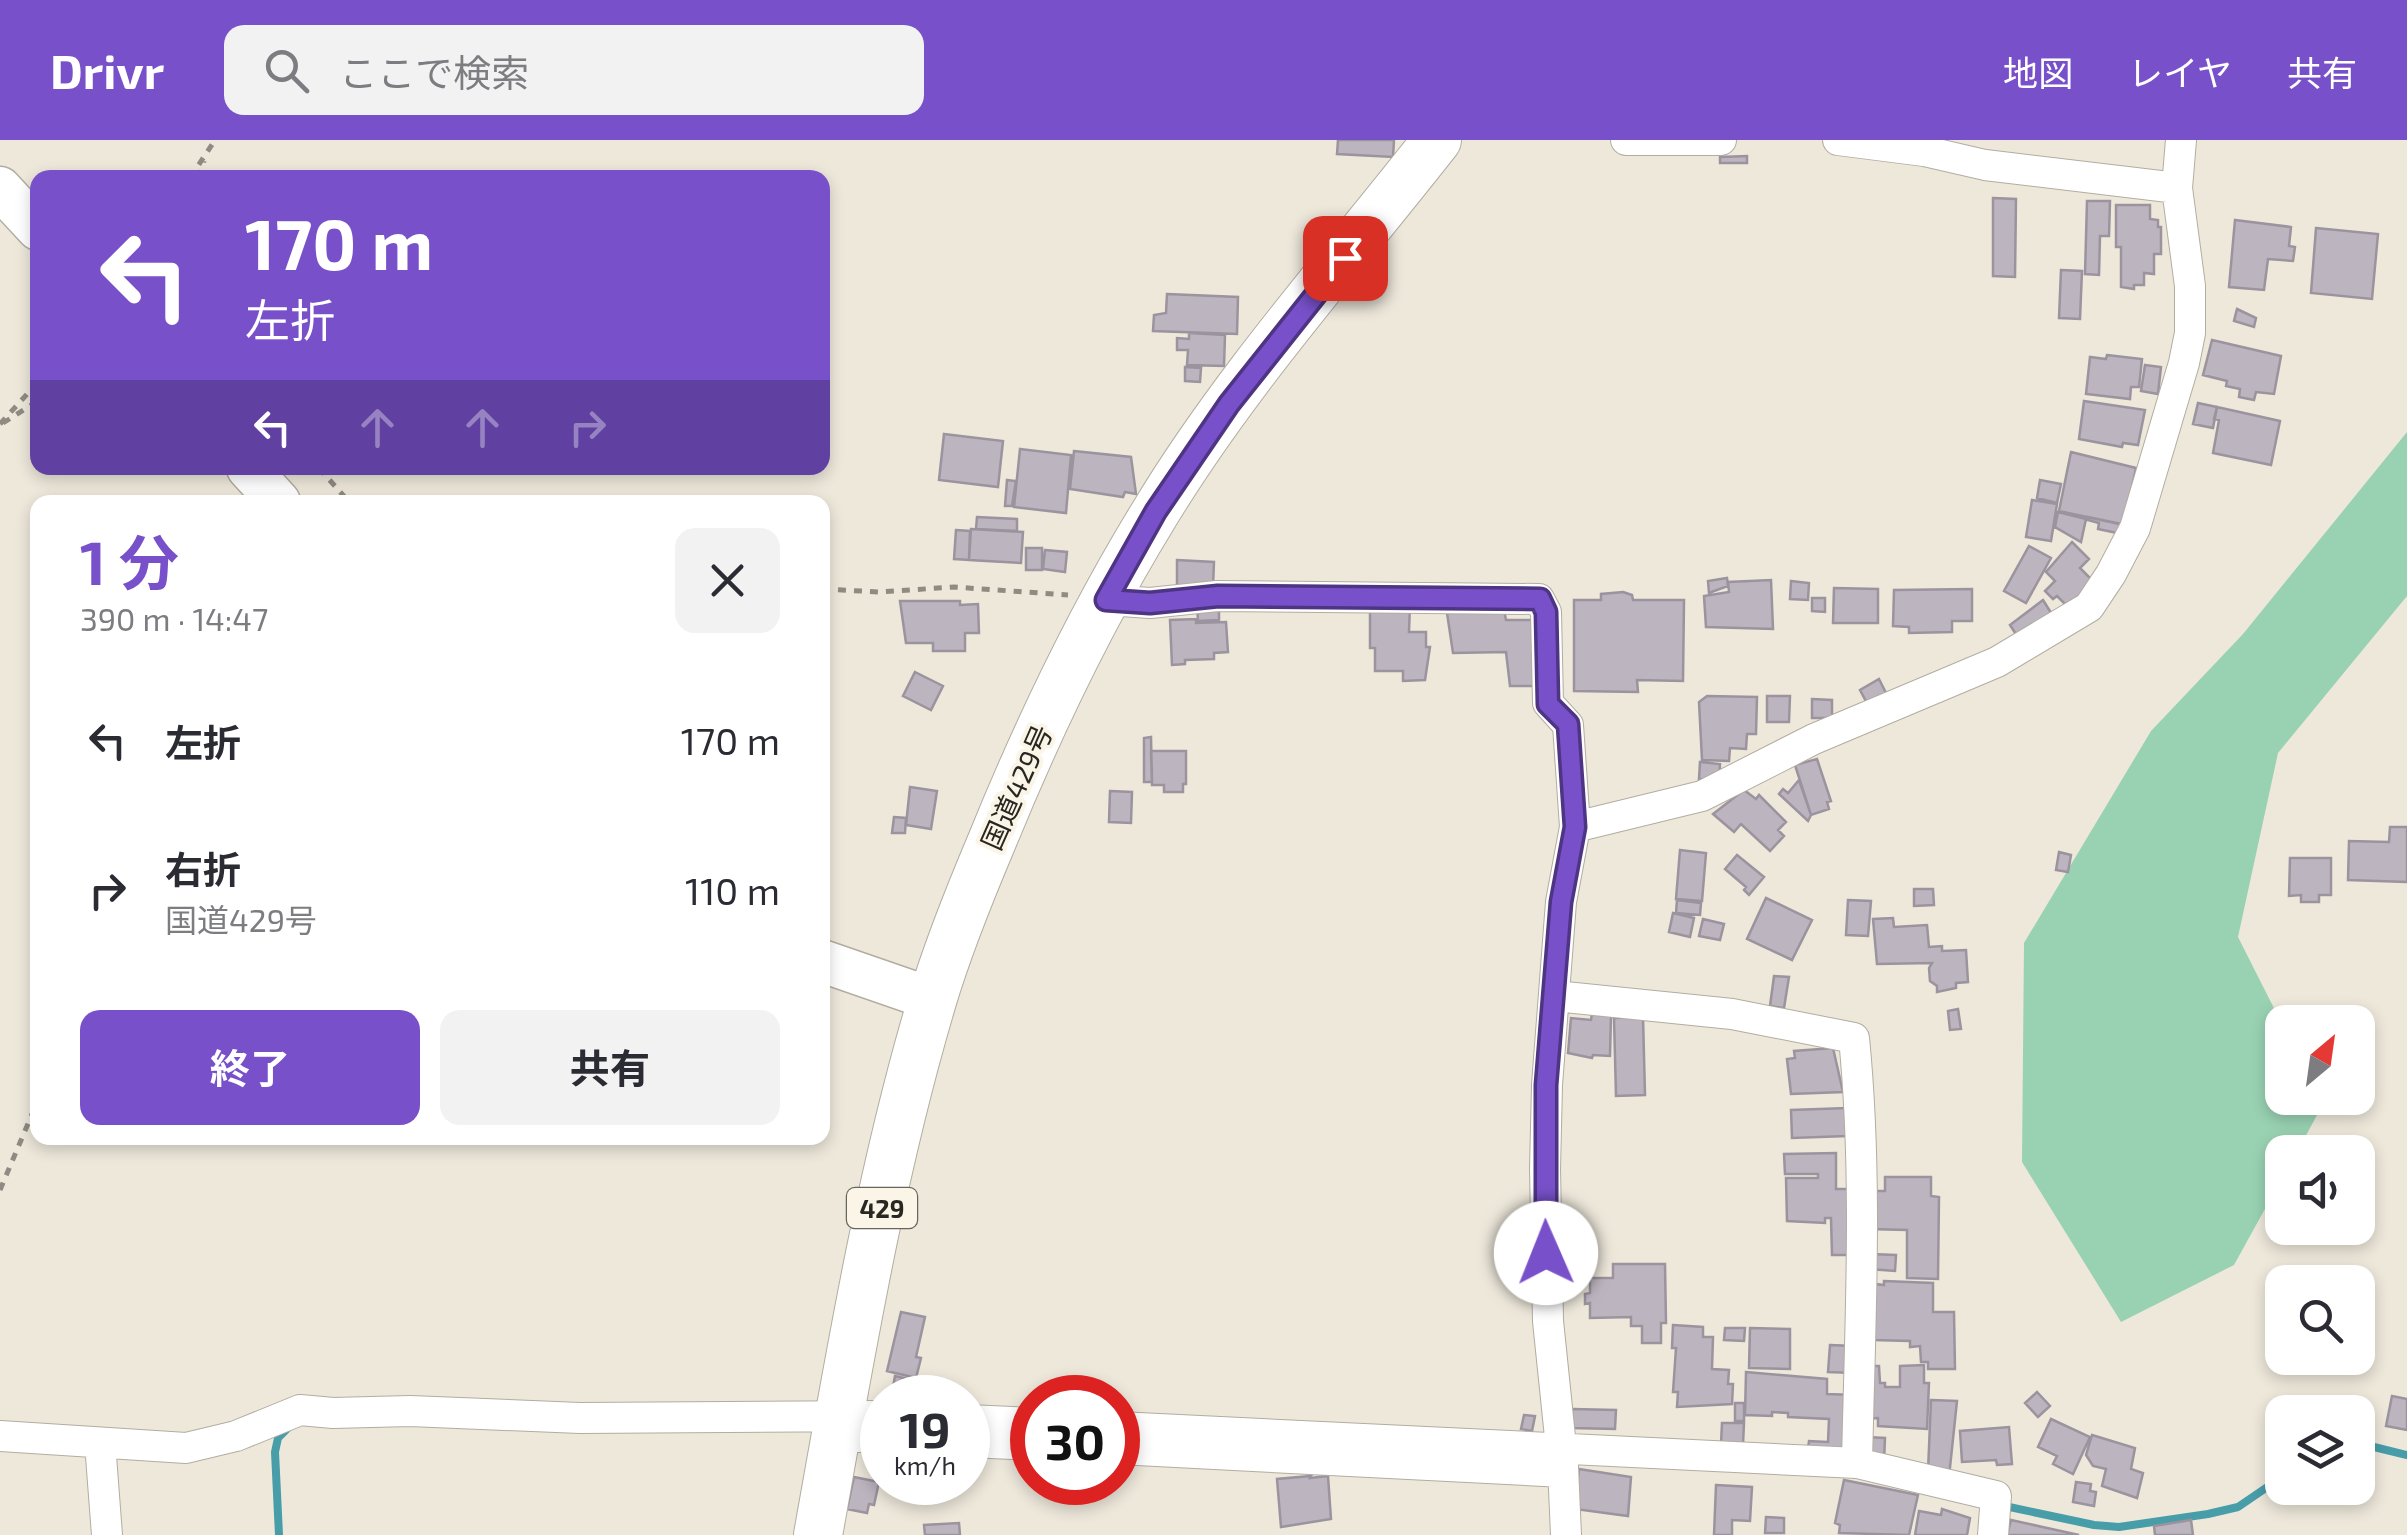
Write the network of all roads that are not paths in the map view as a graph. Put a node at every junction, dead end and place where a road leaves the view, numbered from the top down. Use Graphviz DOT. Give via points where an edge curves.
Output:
graph roads {
  1 [pos="1437,140"];
  2 [pos="1626,140"];
  3 [pos="1721,140"];
  4 [pos="1838,140"];
  5 [pos="2181,140"];
  6 [pos="0,188"];
  7 [pos="2177,188"];
  8 [pos="30,221"];
  9 [pos="254,475"];
  10 [pos="273,495"];
  11 [pos="1106,600"];
  12 [pos="1575,827"];
  13 [pos="830,964"];
  14 [pos="1555,996"];
  15 [pos="932,999"];
  16 [pos="853,1425"];
  17 [pos="1140,1429"];
  18 [pos="0,1436"];
  19 [pos="100,1442"];
  20 [pos="1140,1450"];
  21 [pos="1562,1460"];
  22 [pos="1857,1463"];
  23 [pos="1995,1514"];
  24 [pos="107,1535"];
  25 [pos="818,1535"];
  26 [pos="1566,1535"];
  1 -- 11 [label="highway, 国道429号 / 429" via="1229,404"];
  2 -- 3 [label="street"];
  4 -- 7 [label="street" via="1985,166"];
  5 -- 7 [label="street"];
  6 -- 8 [label="main road"];
  7 -- 12 [label="street" via="2190,286 2184,363 2135,528 2088,606 1998,662 1702,796"];
  9 -- 10 [label="main road"];
  11 -- 12 [label="street" via="1540,599 1548,704 1568,724"];
  11 -- 15 [label="highway, 国道429号 / 429" via="1014,787"];
  12 -- 14 [label="street" via="1561,902"];
  13 -- 15 [label="main road"];
  14 -- 21 [label="street" via="1545,1169 1548,1321"];
  14 -- 22 [label="street" via="1732,1014 1854,1038 1862,1269"];
  15 -- 16 [label="highway, 国道429号 / 429" via="899,1123"];
  16 -- 19 [label="street" via="300,1410 198,1446"];
  16 -- 25 [label="highway, 国道429号 / 429"];
  17 -- 21 [label="street"];
  18 -- 19 [label="street"];
  19 -- 24 [label="street"];
  20 -- 21 [label="street"];
  21 -- 22 [label="street"];
  21 -- 26 [label="street"];
  22 -- 23 [label="street" via="1996,1496"];
}
